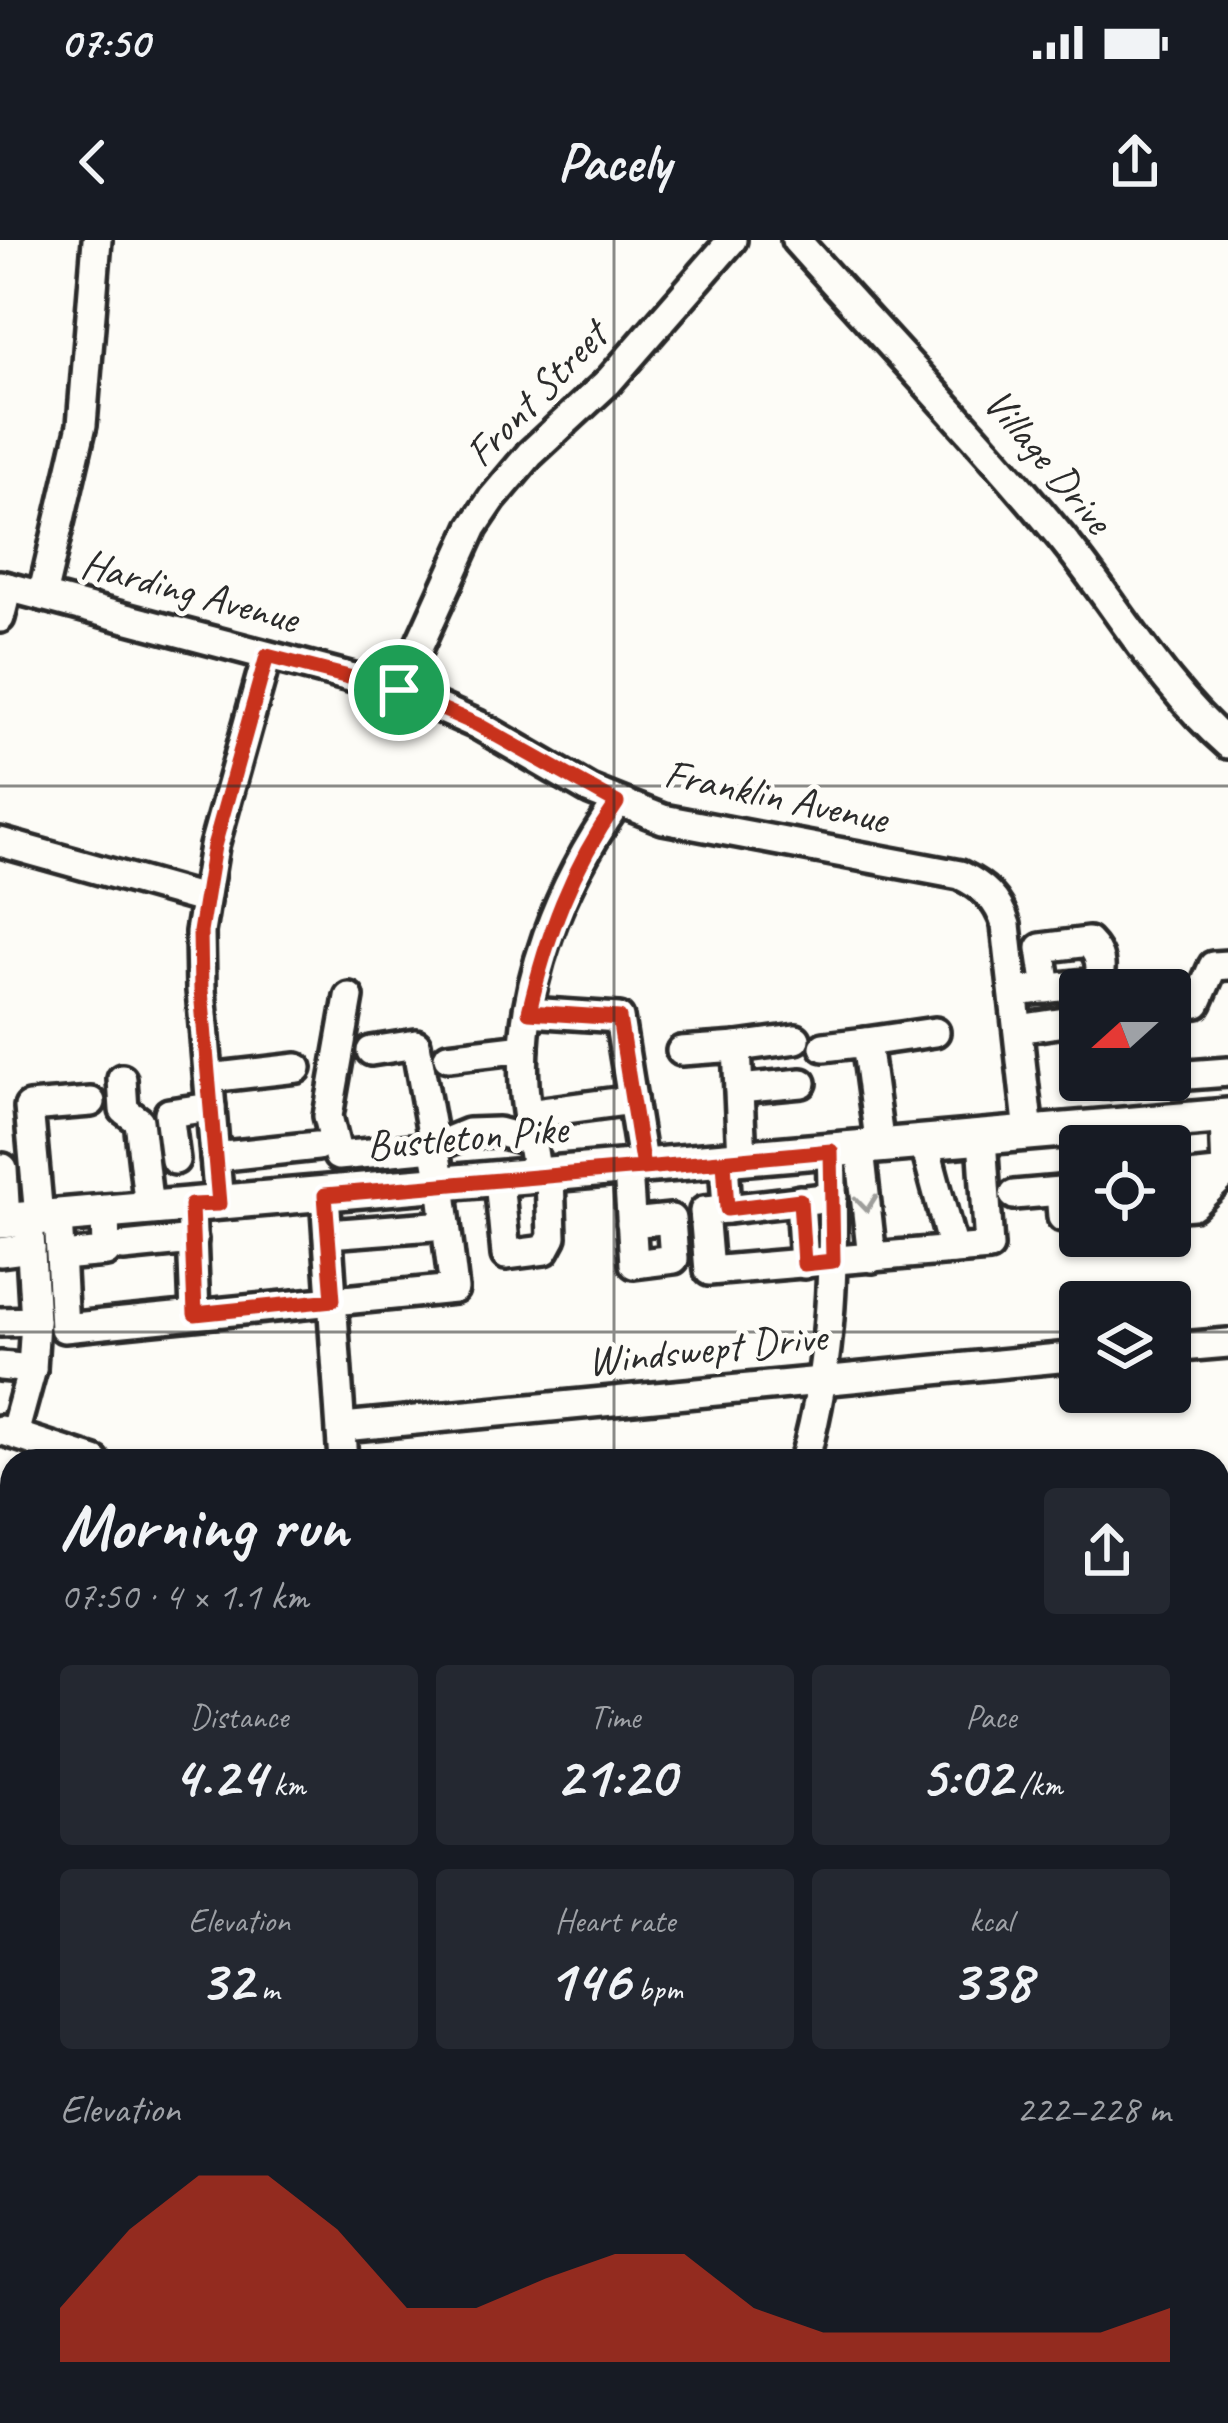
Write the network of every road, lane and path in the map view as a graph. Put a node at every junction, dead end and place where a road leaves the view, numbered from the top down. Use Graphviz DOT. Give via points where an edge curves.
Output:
graph roads {
  1 [pos="97,240"];
  2 [pos="731,240"];
  3 [pos="796,240"];
  4 [pos="4,586"];
  5 [pos="42,596"];
  6 [pos="0,618"];
  7 [pos="267,656"];
  8 [pos="399,690"];
  9 [pos="1228,744"];
  10 [pos="617,803"];
  11 [pos="0,842"];
  12 [pos="203,899"];
  13 [pos="1041,948"];
  14 [pos="1009,953"];
  15 [pos="1228,964"];
  16 [pos="1047,989"];
  17 [pos="1014,992"];
  18 [pos="349,997"];
  19 [pos="1191,1004"];
  20 [pos="529,1012"];
  21 [pos="1059,1021"];
  22 [pos="1018,1029"];
  23 [pos="934,1032"];
  24 [pos="796,1039"];
  25 [pos="866,1042"];
  26 [pos="737,1047"];
  27 [pos="824,1047"];
  28 [pos="524,1048"];
  29 [pos="681,1051"];
  30 [pos="370,1052"];
  31 [pos="448,1057"];
  32 [pos="297,1068"];
  33 [pos="1228,1072"];
  34 [pos="1191,1075"];
  35 [pos="209,1078"];
  36 [pos="122,1079"];
  37 [pos="802,1083"];
  38 [pos="739,1089"];
  39 [pos="632,1100"];
  40 [pos="91,1102"];
  41 [pos="211,1107"];
  42 [pos="1226,1116"];
  43 [pos="530,1128"];
  44 [pos="1030,1133"];
  45 [pos="982,1138"];
  46 [pos="924,1142"];
  47 [pos="317,1145"];
  48 [pos="434,1147"];
  49 [pos="857,1149"];
  50 [pos="269,1151"];
  51 [pos="364,1153"];
  52 [pos="215,1156"];
  53 [pos="175,1160"];
  54 [pos="733,1160"];
  55 [pos="3,1168"];
  56 [pos="636,1168"];
  57 [pos="1226,1173"];
  58 [pos="543,1176"];
  59 [pos="1191,1177"];
  60 [pos="499,1180"];
  61 [pos="441,1184"];
  62 [pos="368,1191"];
  63 [pos="325,1195"];
  64 [pos="1014,1196"];
  65 [pos="833,1197"];
  66 [pos="273,1199"];
  67 [pos="800,1200"];
  68 [pos="205,1204"];
  69 [pos="1191,1204"];
  70 [pos="1059,1208"];
  71 [pos="149,1209"];
  72 [pos="727,1209"];
  73 [pos="105,1212"];
  74 [pos="631,1223"];
  75 [pos="446,1225"];
  76 [pos="23,1228"];
  77 [pos="328,1234"];
  78 [pos="193,1240"];
  79 [pos="115,1250"];
  80 [pos="953,1250"];
  81 [pos="61,1256"];
  82 [pos="872,1258"];
  83 [pos="833,1261"];
  84 [pos="804,1264"];
  85 [pos="333,1300"];
  86 [pos="195,1314"];
  87 [pos="35,1321"];
  88 [pos="0,1322"];
  89 [pos="1228,1343"];
  90 [pos="1191,1346"];
  91 [pos="1059,1358"];
  92 [pos="0,1366"];
  93 [pos="32,1369"];
  94 [pos="823,1380"];
  95 [pos="343,1427"];
  96 [pos="7,1432"];
  97 [pos="59,1449"];
  98 [pos="343,1449"];
  99 [pos="807,1449"];
  1 -- 5 [label="street" via="82,425"];
  2 -- 8 [label="street, Front Street" via="633,356 492,499"];
  3 -- 9 [label="street, Village Drive" via="998,461 1184,701"];
  4 -- 5 [label="street, Harding Avenue"];
  4 -- 6 [label="street"];
  5 -- 7 [label="street, Harding Avenue"];
  7 -- 8 [label="street, Harding Avenue"];
  7 -- 12 [label="street"];
  8 -- 10 [label="street, Harding Avenue"];
  10 -- 14 [label="street, Franklin Avenue" via="691,826 960,874 1002,911"];
  10 -- 20 [label="street, Franklin Avenue" via="568,885"];
  11 -- 12 [label="street"];
  12 -- 35 [label="street"];
  13 -- 14 [label="street"];
  13 -- 16 [label="street"];
  13 -- 16 [label="street" via="1088,942 1098,952 1096,983"];
  14 -- 17 [label="street, Franklin Avenue"];
  15 -- 19 [label="street" via="1213,966"];
  16 -- 17 [label="street"];
  17 -- 22 [label="street, Franklin Avenue"];
  18 -- 51 [label="street" via="328,1116 338,1156"];
  20 -- 28 [label="street, Franklin Avenue"];
  20 -- 39 [label="street" via="619,1018"];
  21 -- 22 [label="street"];
  22 -- 44 [label="street, Franklin Avenue"];
  23 -- 25 [label="street"];
  24 -- 26 [label="street"];
  25 -- 27 [label="street"];
  25 -- 49 [label="street"];
  26 -- 29 [label="street"];
  26 -- 38 [label="street"];
  28 -- 31 [label="street"];
  28 -- 43 [label="street, Franklin Avenue"];
  30 -- 48 [label="street" via="416,1044"];
  32 -- 35 [label="street"];
  33 -- 34 [label="street"];
  35 -- 41 [label="street"];
  36 -- 71 [label="street" via="124,1110 139,1121"];
  37 -- 38 [label="street"];
  38 -- 54 [label="street"];
  39 -- 43 [label="street"];
  39 -- 56 [label="street"];
  40 -- 76 [label="street" via="29,1107"];
  41 -- 52 [label="street"];
  41 -- 53 [label="street" via="170,1113"];
  42 -- 44 [label="main road, Bustleton Pike"];
  42 -- 57 [label="street"];
  43 -- 48 [label="street" via="468,1133"];
  43 -- 58 [label="street, Franklin Avenue"];
  44 -- 45 [label="main road, Bustleton Pike"];
  45 -- 46 [label="main road, Bustleton Pike"];
  45 -- 80 [label="street" via="989,1247"];
  46 -- 49 [label="main road, Bustleton Pike"];
  46 -- 80 [label="street"];
  47 -- 50 [label="street"];
  48 -- 51 [label="street"];
  48 -- 61 [label="street"];
  49 -- 54 [label="main road, Bustleton Pike"];
  49 -- 65 [label="street"];
  49 -- 82 [label="street, one-way"];
  50 -- 52 [label="street"];
  50 -- 66 [label="street"];
  51 -- 62 [label="street"];
  52 -- 68 [label="street"];
  54 -- 56 [label="main road, Bustleton Pike"];
  54 -- 72 [label="street"];
  55 -- 76 [label="street"];
  56 -- 58 [label="main road, Bustleton Pike"];
  56 -- 74 [label="street"];
  57 -- 59 [label="street"];
  57 -- 69 [label="street"];
  58 -- 60 [label="main road, Bustleton Pike"];
  58 -- 60 [label="street, Franklin Avenue" via="552,1237 544,1250 506,1255"];
  60 -- 61 [label="main road, Bustleton Pike"];
  61 -- 62 [label="main road, Bustleton Pike"];
  61 -- 75 [label="street"];
  62 -- 63 [label="main road, Bustleton Pike"];
  63 -- 66 [label="main road, Bustleton Pike"];
  63 -- 77 [label="street"];
  64 -- 70 [label="street"];
  65 -- 67 [label="street"];
  65 -- 83 [label="street"];
  66 -- 68 [label="main road, Bustleton Pike"];
  67 -- 72 [label="street"];
  67 -- 84 [label="street"];
  68 -- 71 [label="main road, Bustleton Pike"];
  68 -- 78 [label="street"];
  71 -- 73 [label="main road, Bustleton Pike"];
  72 -- 84 [label="street" via="704,1211 710,1271"];
  73 -- 76 [label="main road, Bustleton Pike"];
  73 -- 79 [label="street"];
  75 -- 77 [label="street"];
  75 -- 85 [label="street" via="454,1289"];
  76 -- 81 [label="street"];
  76 -- 87 [label="street"];
  77 -- 85 [label="street"];
  78 -- 79 [label="street"];
  78 -- 86 [label="street"];
  79 -- 81 [label="street"];
  80 -- 82 [label="street"];
  81 -- 86 [label="street" via="64,1328"];
  82 -- 83 [label="street"];
  83 -- 84 [label="street"];
  83 -- 94 [label="street"];
  85 -- 86 [label="street"];
  85 -- 95 [label="street"];
  87 -- 88 [label="street"];
  87 -- 93 [label="street"];
  89 -- 90 [label="street"];
  91 -- 94 [label="street, Windswept Drive"];
  92 -- 93 [label="street"];
  93 -- 96 [label="street"];
  94 -- 95 [label="street, Windswept Drive"];
  94 -- 99 [label="street"];
  95 -- 98 [label="street"];
  96 -- 97 [label="street"];
}
